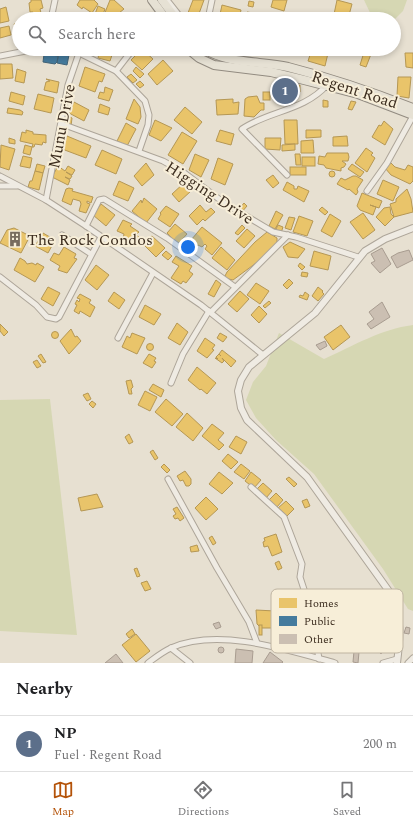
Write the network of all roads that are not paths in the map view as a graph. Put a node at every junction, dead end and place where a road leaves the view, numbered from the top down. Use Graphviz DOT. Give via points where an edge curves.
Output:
graph roads {
  1 [pos="55,0"];
  2 [pos="152,0"];
  3 [pos="162,0"];
  4 [pos="167,0"];
  5 [pos="212,0"];
  6 [pos="52,12"];
  7 [pos="158,12"];
  8 [pos="171,12"];
  9 [pos="176,12"];
  10 [pos="209,12"];
  11 [pos="12,54"];
  12 [pos="0,56"];
  13 [pos="78,56"];
  14 [pos="85,56"];
  15 [pos="128,56"];
  16 [pos="197,56"];
  17 [pos="222,56"];
  18 [pos="116,71"];
  19 [pos="328,82"];
  20 [pos="413,108"];
  21 [pos="413,116"];
  22 [pos="62,124"];
  23 [pos="139,151"];
  24 [pos="0,176"];
  25 [pos="287,176"];
  26 [pos="0,186"];
  27 [pos="18,186"];
  28 [pos="366,191"];
  29 [pos="46,200"];
  30 [pos="86,226"];
  31 [pos="413,228"];
  32 [pos="62,235"];
  33 [pos="288,235"];
  34 [pos="101,237"];
  35 [pos="91,254"];
  36 [pos="358,257"];
  37 [pos="153,273"];
  38 [pos="0,277"];
  39 [pos="235,287"];
  40 [pos="210,312"];
  41 [pos="118,338"];
  42 [pos="263,355"];
  43 [pos="171,383"];
  44 [pos="168,479"];
  45 [pos="251,487"];
  46 [pos="304,589"];
  47 [pos="386,589"];
  48 [pos="257,643"];
  49 [pos="271,646"];
  50 [pos="171,648"];
  51 [pos="298,653"];
  52 [pos="318,653"];
  53 [pos="319,658"];
  54 [pos="413,658"];
  55 [pos="397,661"];
  56 [pos="148,663"];
  57 [pos="190,663"];
  58 [pos="335,663"];
  59 [pos="383,663"];
  60 [pos="408,663"];
  1 -- 6 [label="street"];
  2 -- 7 [label="main road"];
  3 -- 8 [label="main road"];
  4 -- 9 [label="street"];
  5 -- 10 [label="street"];
  11 -- 12 [label="street"];
  13 -- 22 [label="street, Munu Drive" via="68,85"];
  14 -- 18 [label="street"];
  15 -- 18 [label="street"];
  16 -- 19 [label="main road, Regent Road" via="214,65"];
  17 -- 19 [label="main road, Regent Road" via="272,64"];
  18 -- 23 [label="street" via="147,106 148,125"];
  19 -- 20 [label="main road, Regent Road" via="361,88"];
  19 -- 21 [label="main road, Regent Road"];
  19 -- 25 [label="street" via="310,99 294,108 242,129"];
  21 -- 28 [label="street" via="387,163"];
  22 -- 23 [label="street, Higging Drive"];
  22 -- 29 [label="street, Munu Drive"];
  23 -- 33 [label="street, Higging Drive" via="183,172 223,202 273,232"];
  24 -- 27 [label="street"];
  26 -- 27 [label="street"];
  27 -- 29 [label="street"];
  29 -- 30 [label="street"];
  30 -- 34 [label="street"];
  30 -- 39 [label="street" via="99,200 104,199 167,238"];
  31 -- 36 [label="street" via="385,239"];
  32 -- 35 [label="street"];
  33 -- 36 [label="street, Higging Drive"];
  33 -- 39 [label="street"];
  34 -- 35 [label="street"];
  34 -- 37 [label="street"];
  35 -- 38 [label="street" via="59,317 55,319 47,317 36,305"];
  36 -- 42 [label="street" via="315,313"];
  37 -- 40 [label="street"];
  37 -- 41 [label="street"];
  39 -- 40 [label="street"];
  40 -- 42 [label="street"];
  40 -- 43 [label="street" via="183,354"];
  42 -- 47 [label="street" via="246,371 239,385 243,414 251,425 307,477"];
  44 -- 48 [label="street" via="249,622"];
  45 -- 46 [label="street" via="284,517 302,564 300,577"];
  48 -- 49 [label="street"];
  48 -- 50 [label="street" via="204,641"];
  50 -- 56 [label="street"];
  50 -- 57 [label="street"];
  51 -- 53 [label="street"];
  52 -- 53 [label="street"];
  53 -- 58 [label="street"];
  54 -- 60 [label="street"];
  55 -- 59 [label="street"];
}
